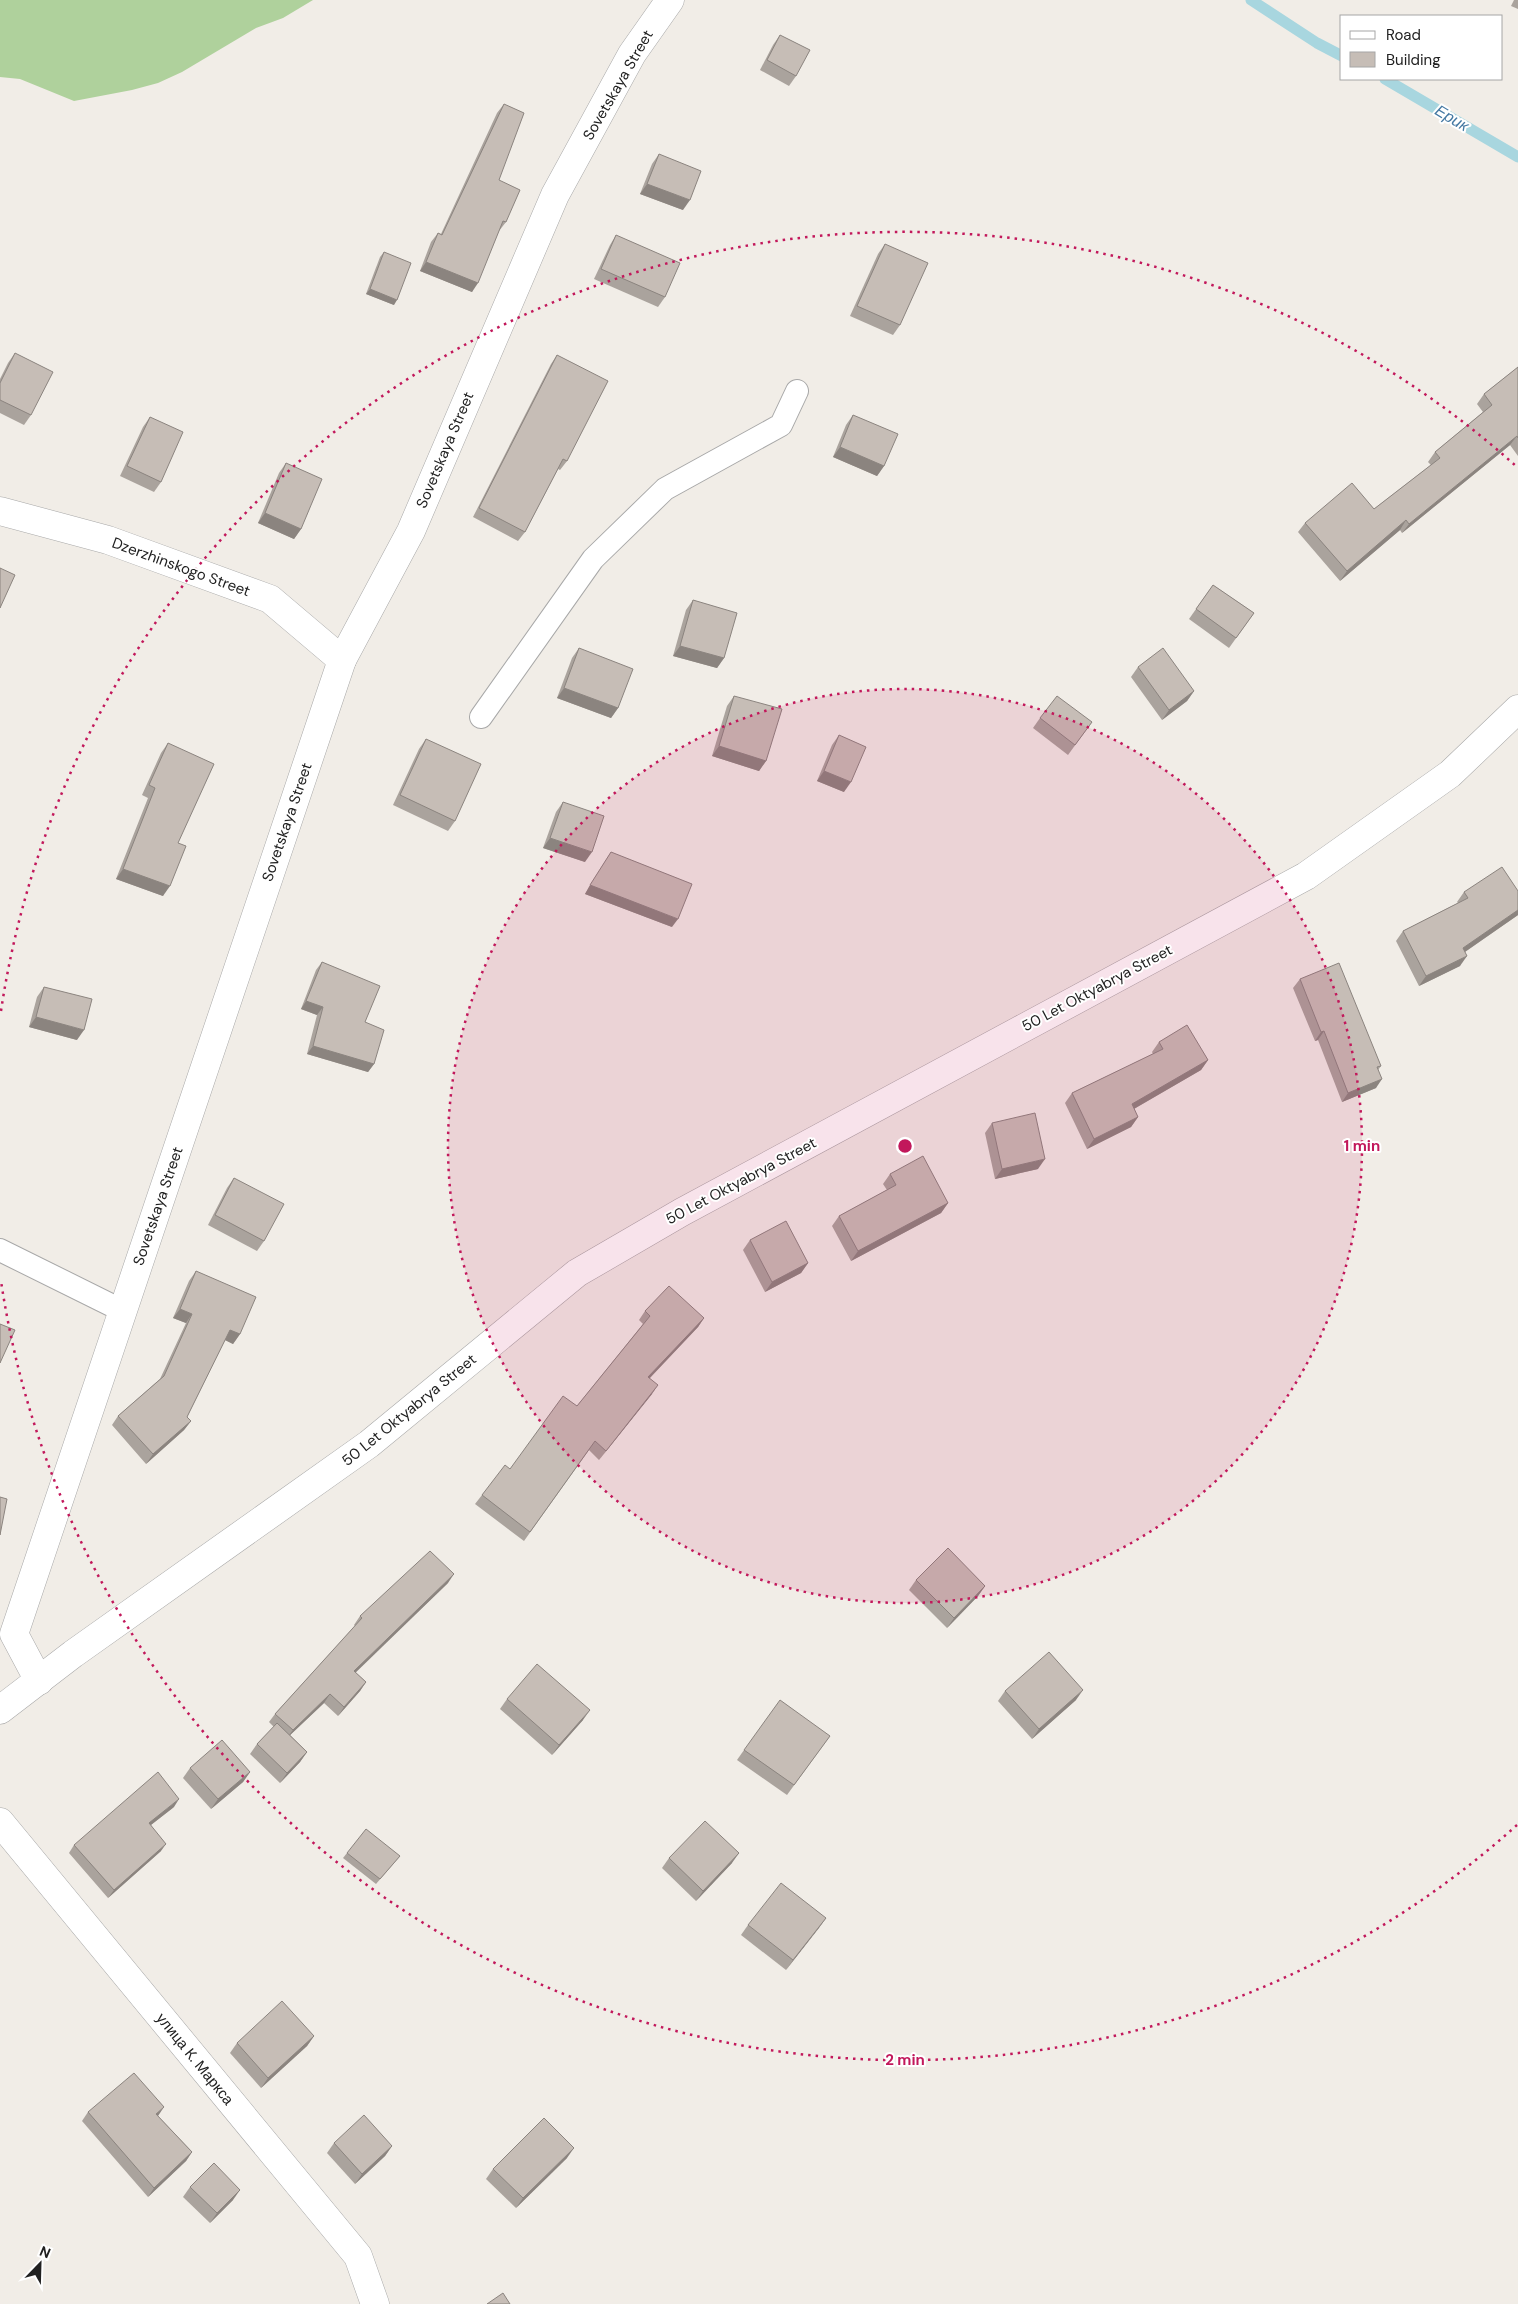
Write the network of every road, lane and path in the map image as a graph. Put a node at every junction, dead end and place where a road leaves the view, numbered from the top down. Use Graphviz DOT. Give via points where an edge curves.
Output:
graph roads {
  1 [pos="670,0"];
  2 [pos="797,391"];
  3 [pos="0,511"];
  4 [pos="342,660"];
  5 [pos="1518,709"];
  6 [pos="481,717"];
  7 [pos="0,1250"];
  8 [pos="123,1311"];
  9 [pos="7,1633"];
  10 [pos="39,1681"];
  11 [pos="0,1710"];
  12 [pos="0,1822"];
  13 [pos="375,2304"];
  1 -- 4 [label="street, Sovetskaya Street" via="632,54 555,195 411,530"];
  2 -- 6 [label="lane" via="781,425 665,489 593,559"];
  3 -- 4 [label="street, Dzerzhinskogo Street" via="108,540 270,599"];
  4 -- 8 [label="street, Sovetskaya Street"];
  5 -- 10 [label="street, 50 Let Oktyabrya Street" via="1450,774 1306,876 690,1207 576,1273 369,1444"];
  7 -- 8 [label="lane"];
  8 -- 9 [label="street, Sovetskaya Street"];
  9 -- 10 [label="street, Sovetskaya Street"];
  10 -- 11 [label="street, 50 Let Oktyabrya Street"];
  12 -- 13 [label="street, улица К. Маркса" via="358,2256"];
}
